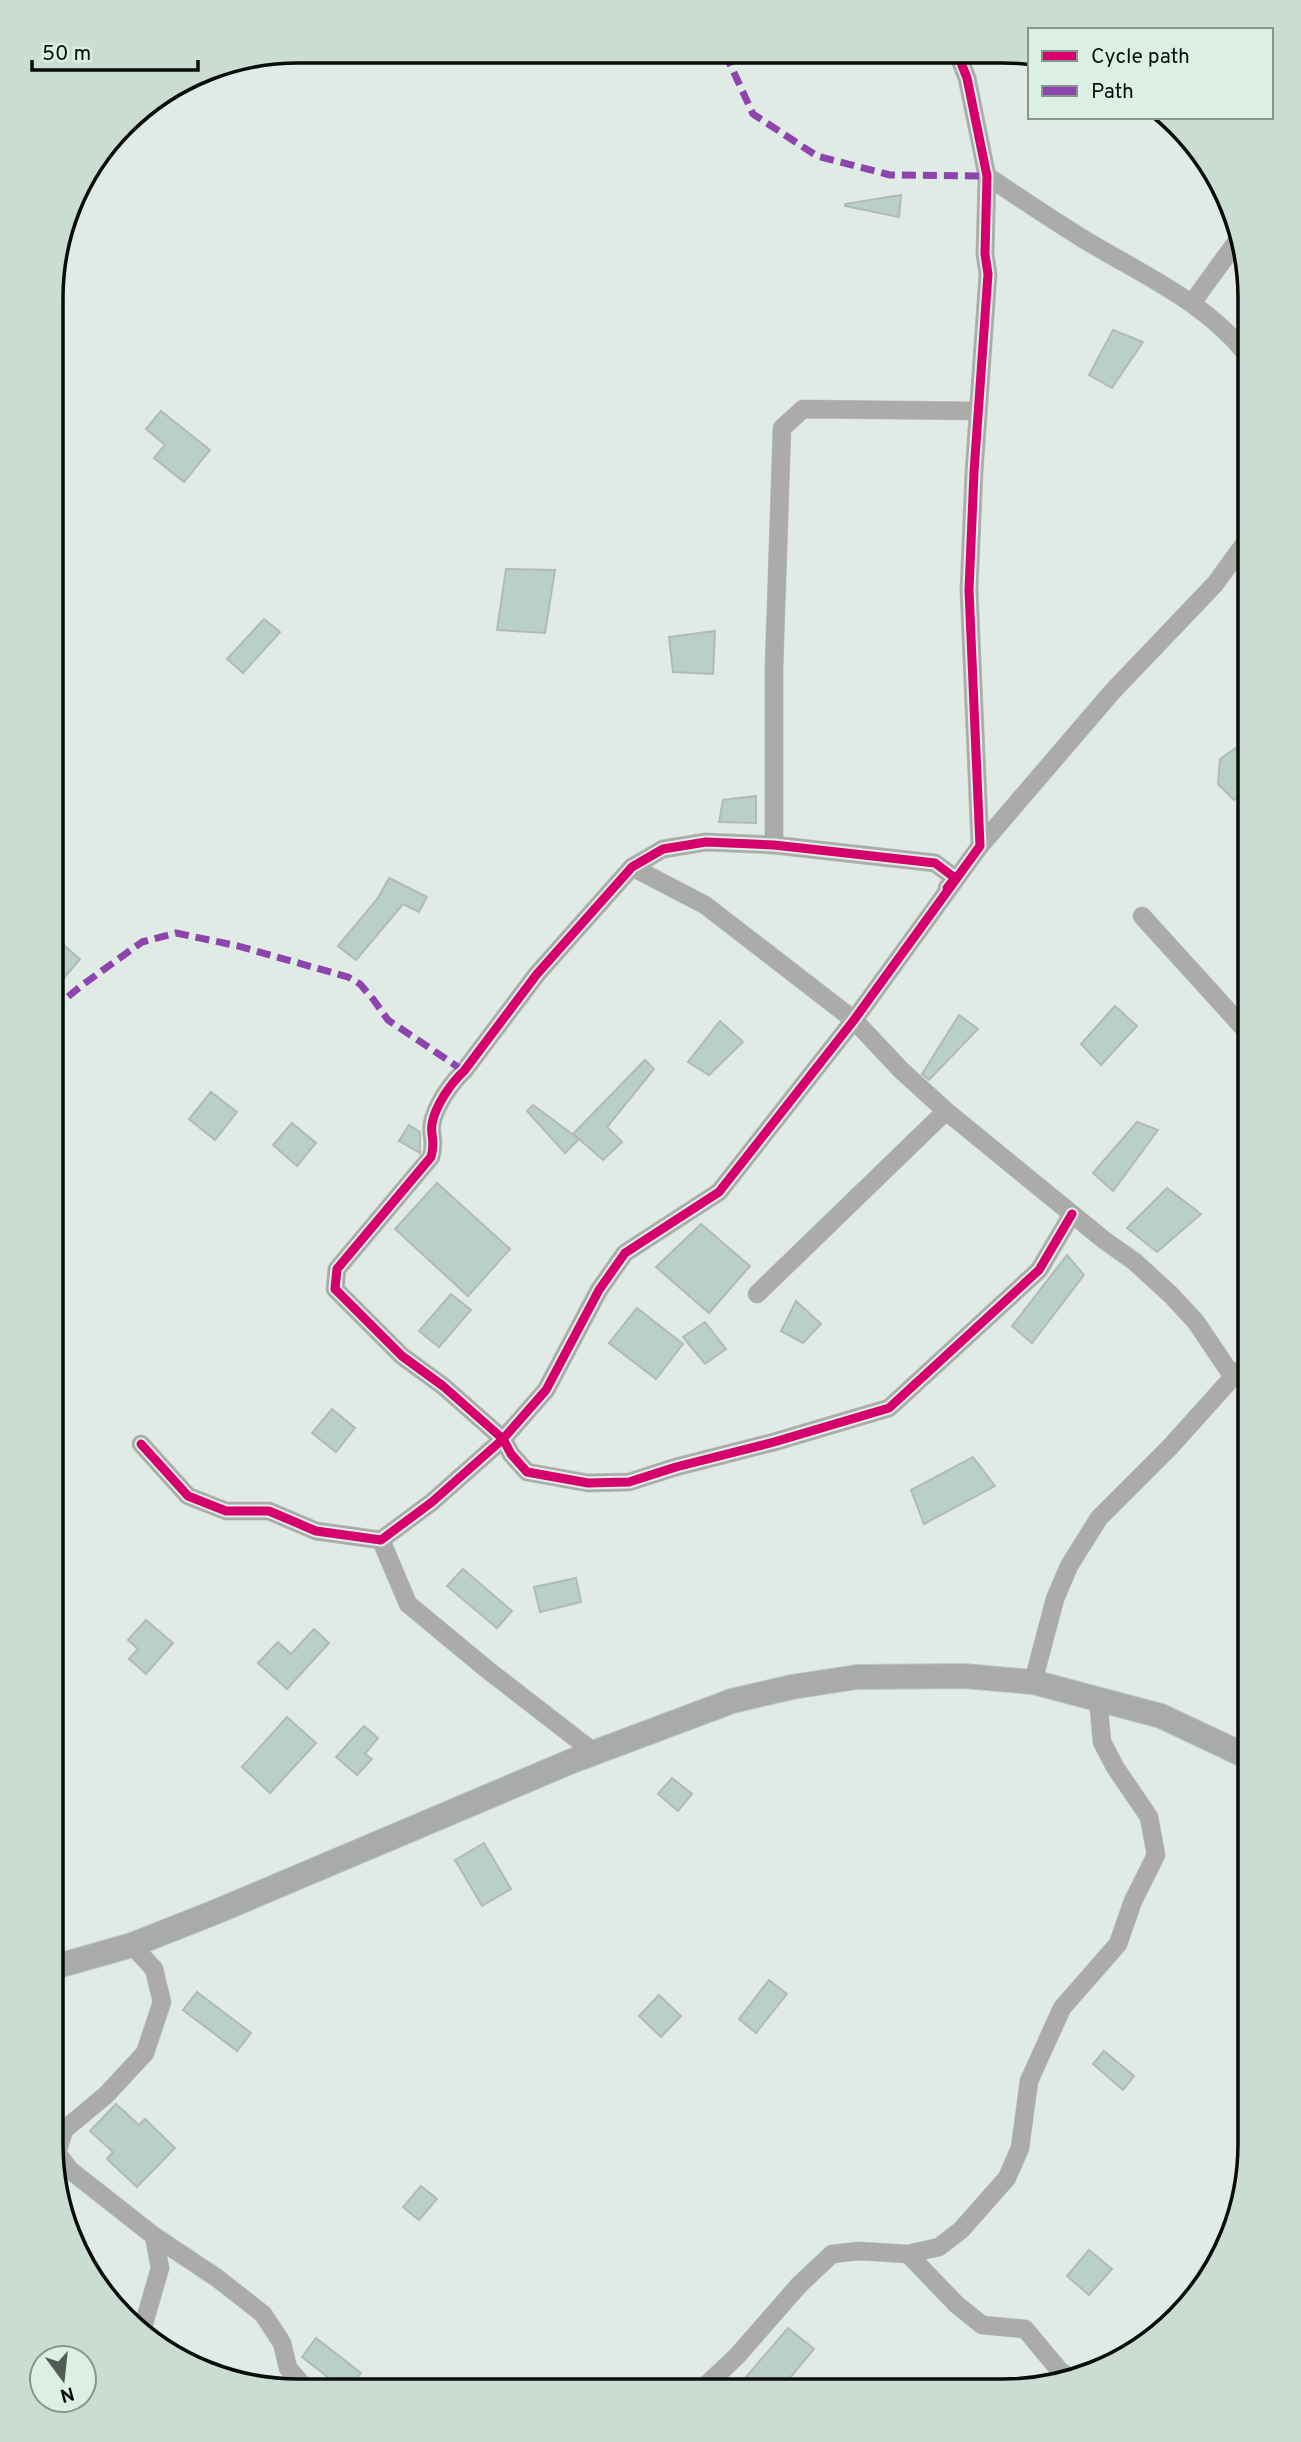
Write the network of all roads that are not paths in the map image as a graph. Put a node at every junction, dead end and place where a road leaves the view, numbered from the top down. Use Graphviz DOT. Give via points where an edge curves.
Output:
graph roads {
  1 [pos="961,63"];
  2 [pos="987,176"];
  3 [pos="1232,248"];
  4 [pos="1192,303"];
  5 [pos="1238,345"];
  6 [pos="978,411"];
  7 [pos="1238,553"];
  8 [pos="774,845"];
  9 [pos="980,846"];
  10 [pos="632,867"];
  11 [pos="1142,916"];
  12 [pos="854,1020"];
  13 [pos="1238,1021"];
  14 [pos="946,1111"];
  15 [pos="1072,1214"];
  16 [pos="757,1294"];
  17 [pos="1237,1373"];
  18 [pos="1233,1377"];
  19 [pos="503,1439"];
  20 [pos="141,1444"];
  21 [pos="381,1540"];
  22 [pos="1032,1682"];
  23 [pos="1098,1698"];
  24 [pos="1237,1752"];
  25 [pos="595,1753"];
  26 [pos="132,1945"];
  27 [pos="63,1965"];
  28 [pos="63,2133"];
  29 [pos="64,2162"];
  30 [pos="154,2236"];
  31 [pos="908,2254"];
  32 [pos="144,2322"];
  33 [pos="1061,2372"];
  34 [pos="297,2379"];
  35 [pos="713,2379"];
  1 -- 2 [label="street"];
  2 -- 4 [label="street"];
  2 -- 6 [label="street" via="988,274"];
  3 -- 4 [label="street"];
  4 -- 5 [label="street"];
  6 -- 8 [label="street" via="803,409 782,428"];
  6 -- 9 [label="street" via="969,590"];
  7 -- 9 [label="street" via="1215,584 1112,692"];
  8 -- 10 [label="street" via="706,842 663,849"];
  8 -- 12 [label="street" via="935,863 955,878"];
  9 -- 12 [label="street"];
  10 -- 12 [label="street" via="705,905"];
  10 -- 19 [label="street" via="537,974 450,1084 432,1125 431,1157 337,1269 335,1289 357,1313"];
  11 -- 13 [label="street"];
  12 -- 14 [label="street"];
  12 -- 19 [label="street" via="719,1192 625,1253 599,1290 545,1390"];
  14 -- 15 [label="street"];
  14 -- 16 [label="street"];
  15 -- 18 [label="street" via="1171,1295 1196,1322"];
  15 -- 19 [label="street" via="1039,1270 889,1408 629,1482 588,1483 527,1472"];
  17 -- 18 [label="street"];
  18 -- 22 [label="street" via="1100,1518 1069,1566 1055,1599"];
  19 -- 21 [label="street"];
  20 -- 21 [label="street" via="188,1496 226,1511 269,1511 316,1531"];
  21 -- 25 [label="street" via="408,1604"];
  22 -- 23 [label="main road"];
  22 -- 25 [label="main road" via="964,1676 857,1677 792,1687 732,1702"];
  23 -- 24 [label="main road" via="1161,1716"];
  23 -- 31 [label="street" via="1102,1742 1149,1818 1156,1855 1118,1944 1062,2008 1030,2081 1020,2148 1007,2178 961,2230 939,2247"];
  25 -- 26 [label="main road"];
  26 -- 27 [label="main road"];
  26 -- 28 [label="street" via="154,1969 162,2002 145,2053"];
  29 -- 30 [label="street"];
  30 -- 32 [label="street" via="160,2268"];
  30 -- 34 [label="street" via="263,2315"];
  31 -- 33 [label="street" via="982,2325 1025,2329"];
  31 -- 35 [label="street" via="832,2254"];
}
